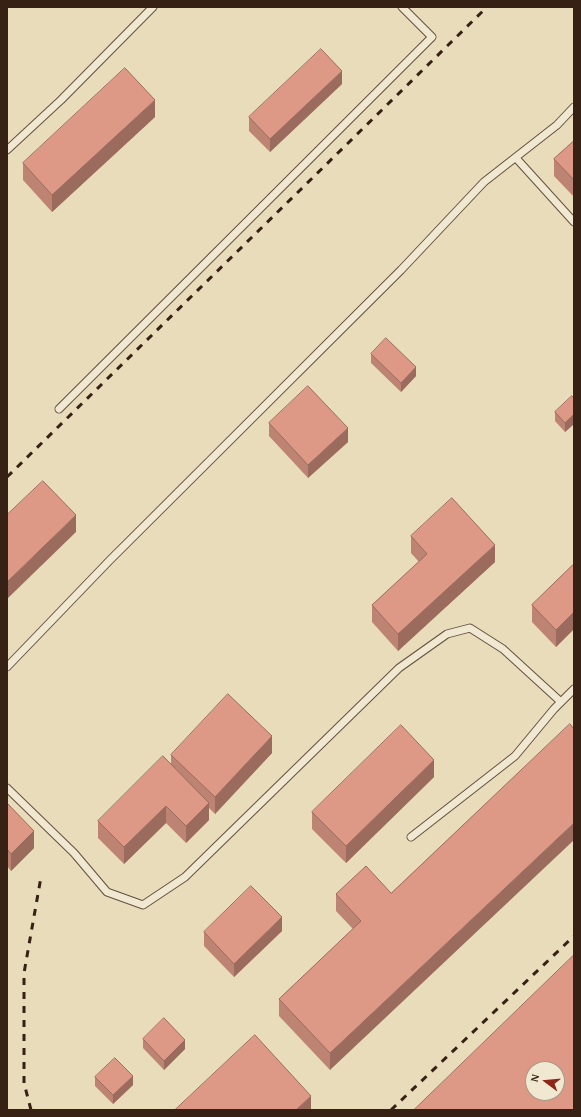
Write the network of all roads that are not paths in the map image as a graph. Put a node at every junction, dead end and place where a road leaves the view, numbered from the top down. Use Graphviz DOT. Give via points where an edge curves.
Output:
graph roads {
  1 [pos="153,7"];
  2 [pos="402,7"];
  3 [pos="574,107"];
  4 [pos="7,150"];
  5 [pos="516,158"];
  6 [pos="574,222"];
  7 [pos="59,409"];
  8 [pos="7,667"];
  9 [pos="574,689"];
  10 [pos="561,702"];
  11 [pos="7,788"];
  12 [pos="411,836"];
  1 -- 4 [label="lane" via="61,100"];
  2 -- 7 [label="lane" via="432,37"];
  3 -- 5 [label="lane" via="557,125"];
  5 -- 6 [label="lane"];
  5 -- 8 [label="lane" via="484,182 401,270"];
  9 -- 10 [label="lane"];
  10 -- 11 [label="lane" via="503,648 470,628 447,634 399,668 185,877 143,905 107,892 74,852"];
  10 -- 12 [label="lane" via="515,756"];
}
